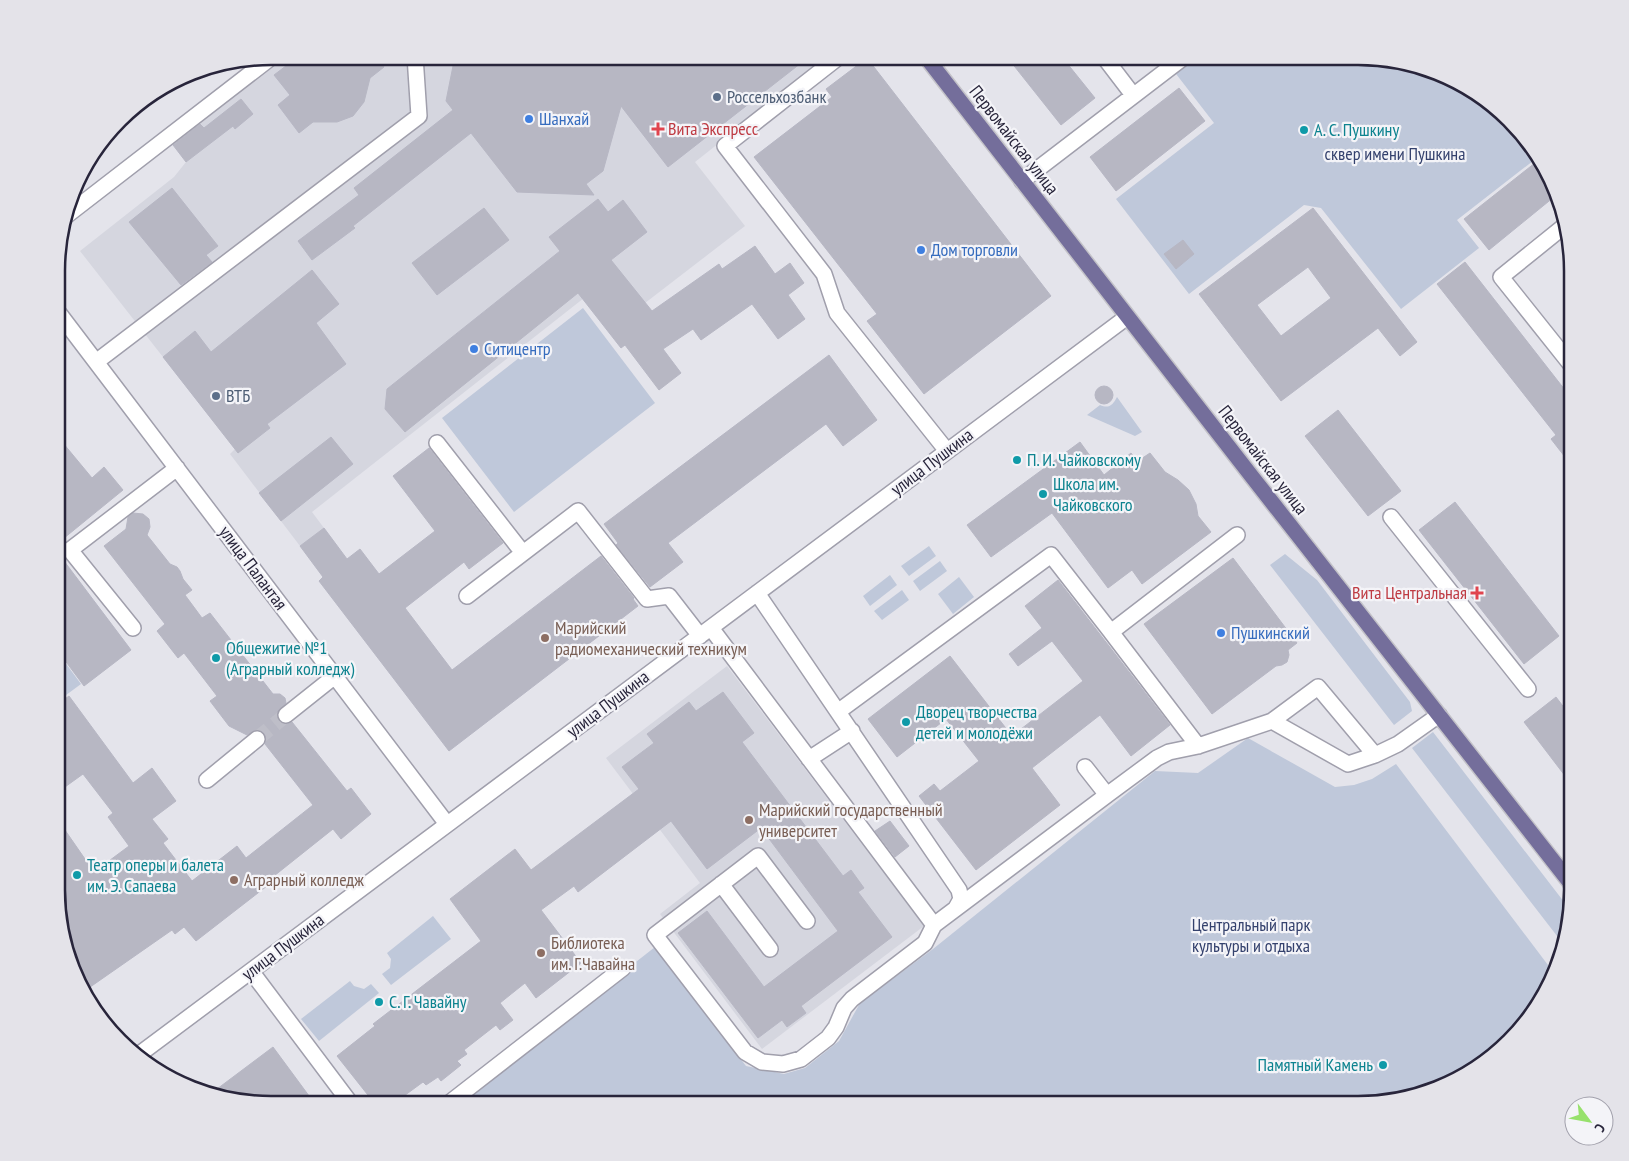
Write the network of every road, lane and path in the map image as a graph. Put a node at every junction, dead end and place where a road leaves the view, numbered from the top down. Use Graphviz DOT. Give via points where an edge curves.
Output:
graph roads {
  1 [pos="261,65"];
  2 [pos="416,65"];
  3 [pos="828,65"];
  4 [pos="933,65"];
  5 [pos="1110,65"];
  6 [pos="1173,65"];
  7 [pos="1134,95"];
  8 [pos="1022,181"];
  9 [pos="75,209"];
  10 [pos="1560,230"];
  11 [pos="1127,317"];
  12 [pos="65,321"];
  13 [pos="1564,356"];
  14 [pos="96,362"];
  15 [pos="437,442"];
  16 [pos="946,452"];
  17 [pos="176,468"];
  18 [pos="1391,517"];
  19 [pos="1237,535"];
  20 [pos="522,553"];
  21 [pos="757,593"];
  22 [pos="467,596"];
  23 [pos="133,628"];
  24 [pos="705,632"];
  25 [pos="1111,632"];
  26 [pos="335,676"];
  27 [pos="1528,689"];
  28 [pos="838,711"];
  29 [pos="286,715"];
  30 [pos="1439,715"];
  31 [pos="1272,721"];
  32 [pos="852,731"];
  33 [pos="257,739"];
  34 [pos="1198,746"];
  35 [pos="1375,755"];
  36 [pos="809,759"];
  37 [pos="1085,767"];
  38 [pos="207,780"];
  39 [pos="1107,795"];
  40 [pos="447,824"];
  41 [pos="1564,875"];
  42 [pos="721,884"];
  43 [pos="956,908"];
  44 [pos="807,921"];
  45 [pos="934,925"];
  46 [pos="770,949"];
  47 [pos="623,968"];
  48 [pos="251,971"];
  49 [pos="143,1051"];
  50 [pos="345,1096"];
  51 [pos="458,1096"];
  1 -- 9 [label="street"];
  2 -- 14 [label="street" via="419,116"];
  3 -- 16 [label="street" via="725,146 824,274 837,313"];
  4 -- 8 [label="main road, Первомайская улица"];
  5 -- 7 [label="street"];
  6 -- 7 [label="street"];
  7 -- 8 [label="street"];
  8 -- 11 [label="main road, Первомайская улица"];
  10 -- 13 [label="street" via="1501,277"];
  11 -- 16 [label="street, улица Пушкина"];
  11 -- 30 [label="main road, Первомайская улица"];
  12 -- 14 [label="street, улица Палантая"];
  14 -- 17 [label="street, улица Палантая"];
  15 -- 20 [label="street"];
  16 -- 21 [label="street, улица Пушкина"];
  17 -- 23 [label="street" via="70,550"];
  17 -- 26 [label="street, улица Палантая"];
  18 -- 27 [label="street"];
  19 -- 25 [label="street"];
  20 -- 22 [label="street"];
  20 -- 24 [label="street" via="578,511 647,599 669,596"];
  21 -- 24 [label="street, улица Пушкина"];
  21 -- 28 [label="street"];
  24 -- 36 [label="street"];
  24 -- 40 [label="street, улица Пушкина"];
  25 -- 28 [label="street" via="1051,555"];
  25 -- 34 [label="street"];
  26 -- 29 [label="street"];
  26 -- 40 [label="street, улица Палантая"];
  28 -- 32 [label="street"];
  30 -- 35 [label="street" via="1398,744"];
  30 -- 41 [label="main road, Первомайская улица"];
  31 -- 34 [label="street"];
  31 -- 35 [label="street" via="1348,764"];
  31 -- 35 [label="street" via="1318,687"];
  32 -- 36 [label="street"];
  32 -- 43 [label="street" via="959,890"];
  33 -- 38 [label="street"];
  34 -- 39 [label="street" via="1157,758"];
  36 -- 45 [label="street"];
  37 -- 39 [label="street"];
  39 -- 43 [label="street"];
  40 -- 48 [label="street, улица Пушкина"];
  42 -- 44 [label="street" via="758,856"];
  42 -- 45 [label="street" via="655,935 745,1052 762,1062 783,1064 801,1059 828,1038 852,999 925,944"];
  42 -- 46 [label="street"];
  43 -- 45 [label="street"];
  47 -- 51 [label="street"];
  48 -- 49 [label="street, улица Пушкина"];
  48 -- 50 [label="street"];
}
